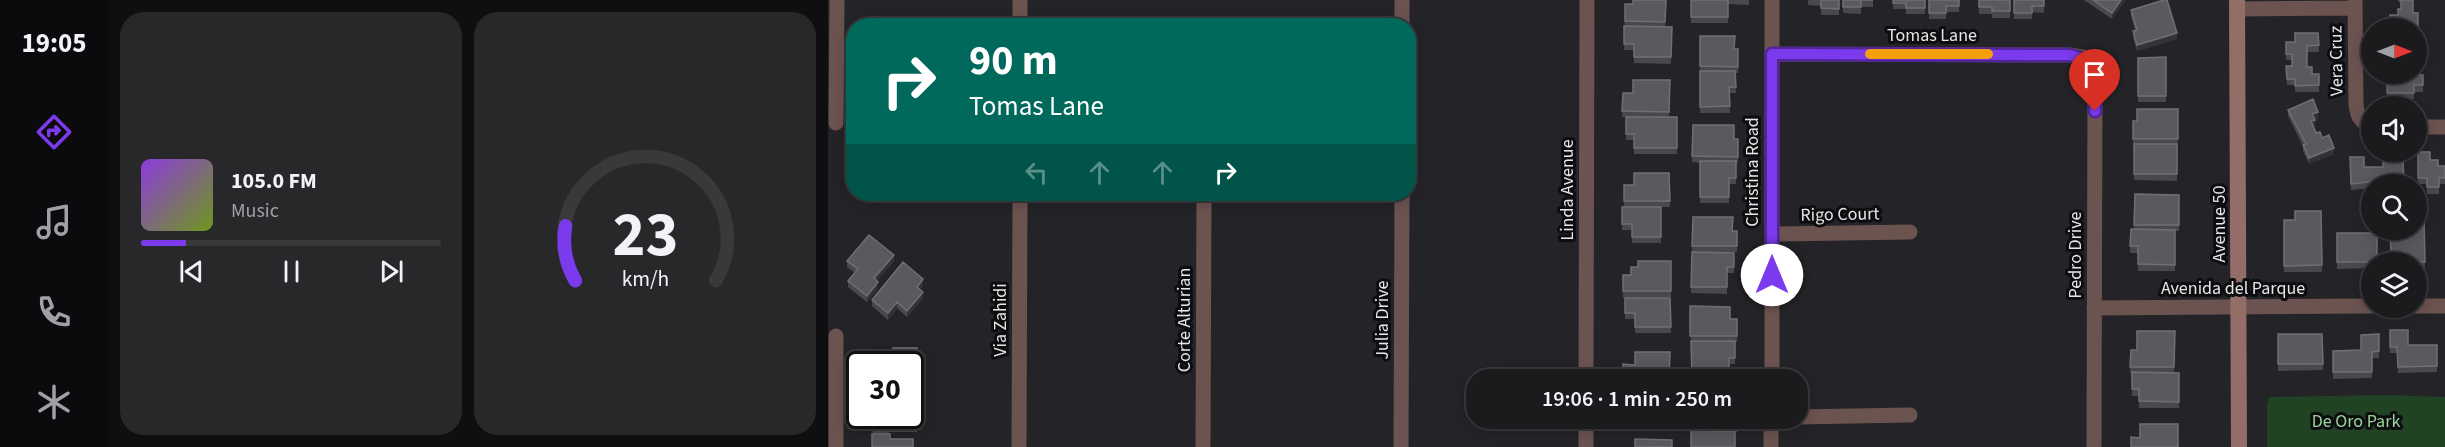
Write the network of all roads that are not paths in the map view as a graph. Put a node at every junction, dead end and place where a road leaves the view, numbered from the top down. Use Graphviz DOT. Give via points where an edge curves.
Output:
graph roads {
  1 [pos="837,0"];
  2 [pos="1020,0"];
  3 [pos="1402,0"];
  4 [pos="1587,0"];
  5 [pos="1772,0"];
  6 [pos="2237,4"];
  7 [pos="2355,4"];
  8 [pos="1020,18"];
  9 [pos="1402,18"];
  10 [pos="1772,54"];
  11 [pos="2090,63"];
  12 [pos="2361,118"];
  13 [pos="836,123"];
  14 [pos="2427,127"];
  15 [pos="2445,127"];
  16 [pos="1020,201"];
  17 [pos="1204,201"];
  18 [pos="1402,201"];
  19 [pos="1910,232"];
  20 [pos="1772,234"];
  21 [pos="2361,306"];
  22 [pos="2427,306"];
  23 [pos="2445,306"];
  24 [pos="2094,308"];
  25 [pos="2239,308"];
  26 [pos="836,336"];
  27 [pos="1586,369"];
  28 [pos="1772,369"];
  29 [pos="1910,415"];
  30 [pos="1808,417"];
  31 [pos="1586,429"];
  32 [pos="1772,429"];
  33 [pos="837,447"];
  34 [pos="1019,447"];
  35 [pos="1203,447"];
  36 [pos="1401,447"];
  37 [pos="1586,447"];
  38 [pos="1771,447"];
  39 [pos="2094,447"];
  40 [pos="2240,447"];
  1 -- 13 [label="street"];
  2 -- 8 [label="street"];
  3 -- 9 [label="street"];
  4 -- 27 [label="street, Linda Avenue"];
  5 -- 10 [label="street, Christina Road"];
  6 -- 7 [label="street"];
  6 -- 25 [label="main road, Avenue 50"];
  7 -- 12 [label="street, Vera Cruz" via="2356,104"];
  10 -- 11 [label="street, Tomas Lane" via="2069,55 2083,57"];
  10 -- 20 [label="street, Christina Road"];
  11 -- 24 [label="street, Pedro Drive" via="2095,87"];
  14 -- 15 [label="street"];
  16 -- 34 [label="street, Via Zahidi"];
  17 -- 35 [label="street, Corte Alturian"];
  18 -- 36 [label="street, Julia Drive"];
  19 -- 20 [label="street, Rigo Court"];
  20 -- 28 [label="street, Christina Road"];
  21 -- 25 [label="street, Avenida del Parque"];
  22 -- 23 [label="street"];
  24 -- 25 [label="street, Avenida del Parque"];
  24 -- 39 [label="street, Pedro Drive"];
  25 -- 40 [label="main road, Avenue 50"];
  26 -- 33 [label="street"];
  29 -- 30 [label="street"];
  31 -- 37 [label="street"];
  32 -- 38 [label="street"];
}
